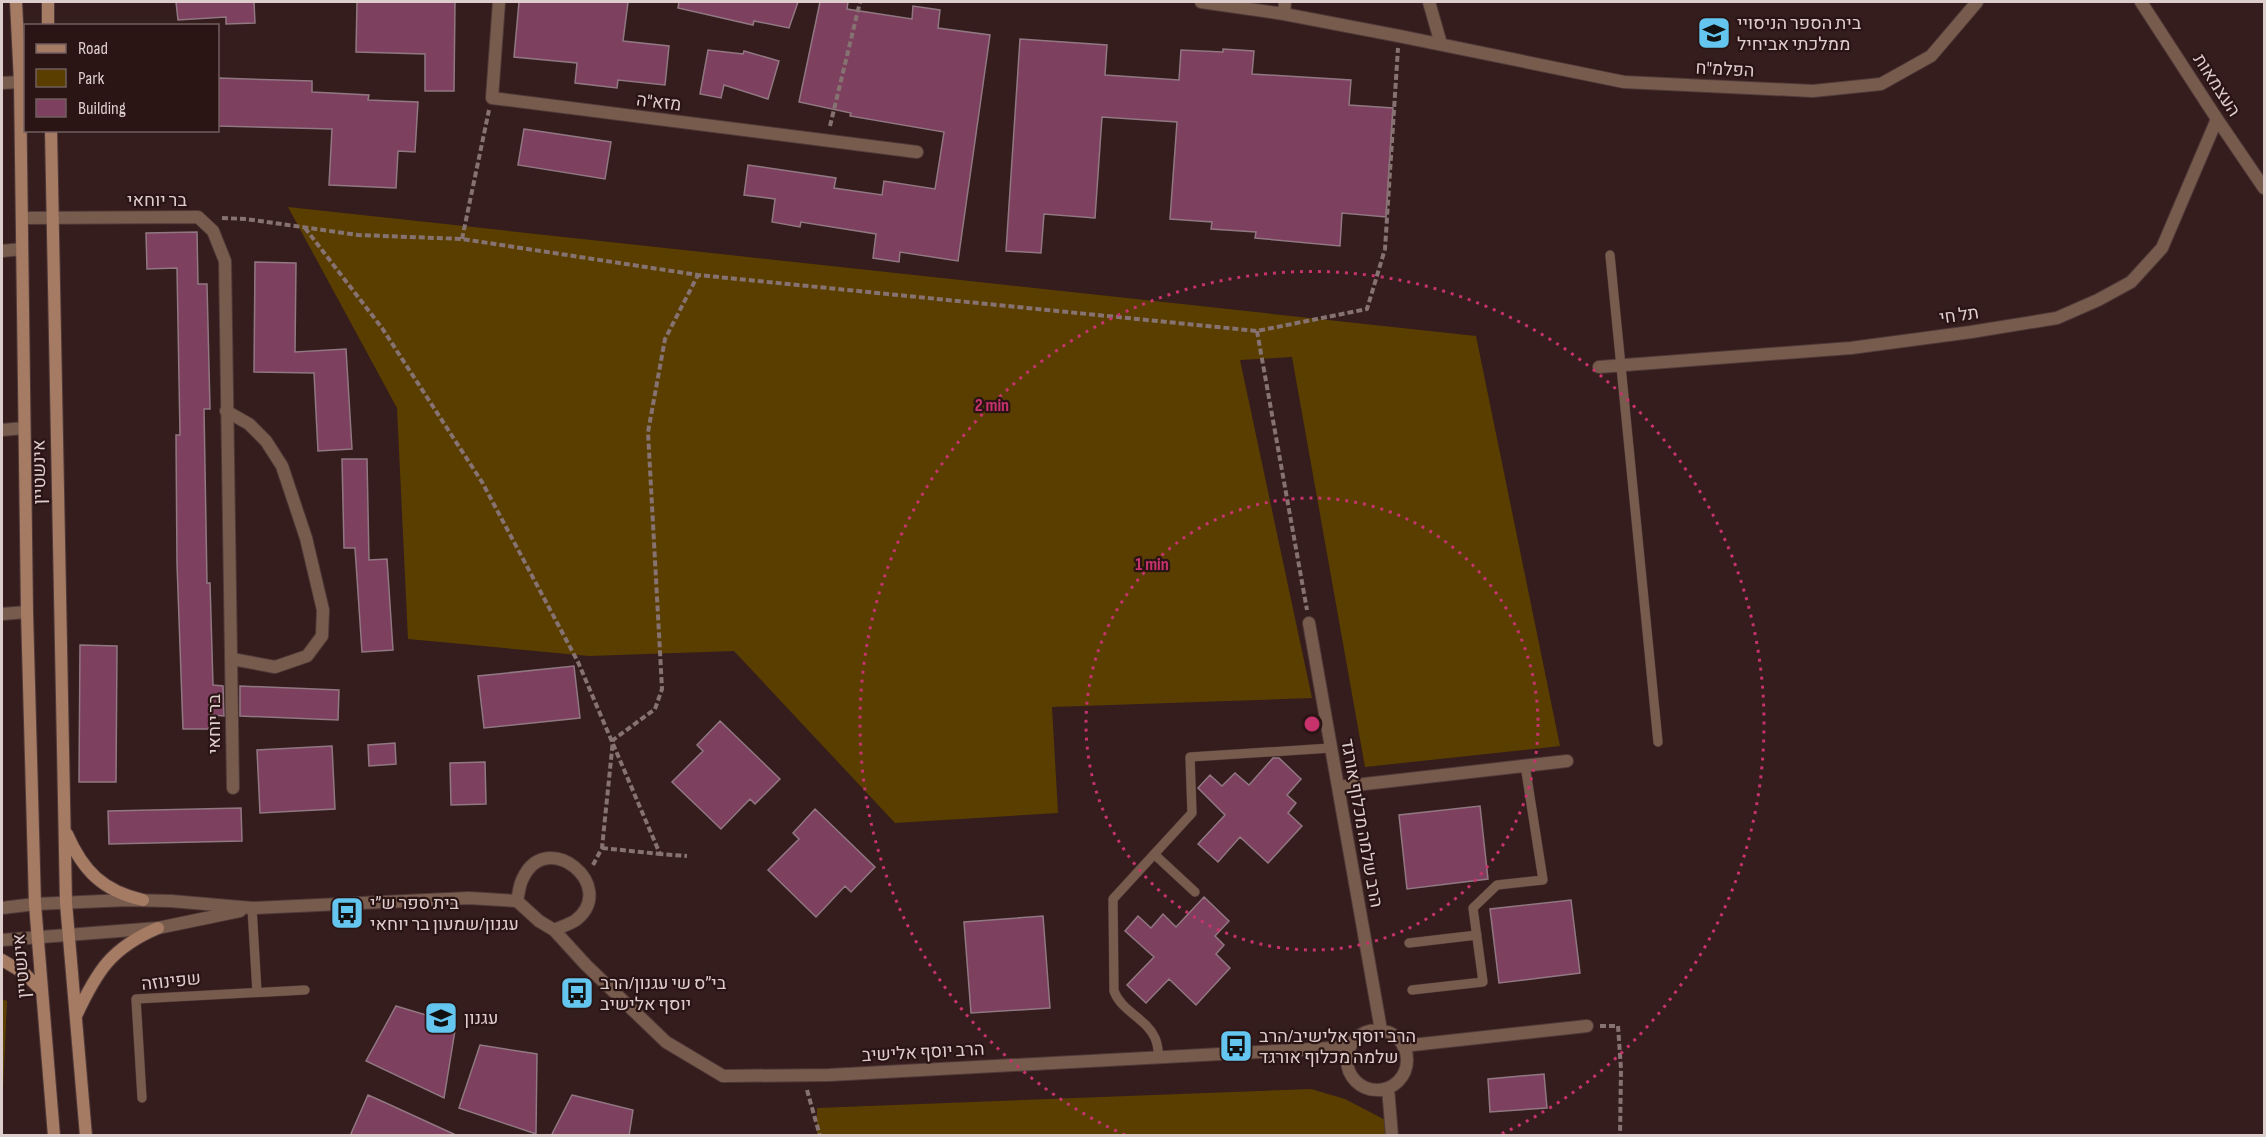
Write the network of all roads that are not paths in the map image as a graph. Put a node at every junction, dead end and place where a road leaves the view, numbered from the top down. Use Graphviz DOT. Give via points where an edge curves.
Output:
graph roads {
  1 [pos="16,2"];
  2 [pos="48,2"];
  3 [pos="499,2"];
  4 [pos="1201,2"];
  5 [pos="1977,2"];
  6 [pos="2141,2"];
  7 [pos="1432,4"];
  8 [pos="1285,8"];
  9 [pos="48,24"];
  10 [pos="1441,44"];
  11 [pos="20,82"];
  12 [pos="2,83"];
  13 [pos="2217,119"];
  14 [pos="51,132"];
  15 [pos="917,152"];
  16 [pos="2265,188"];
  17 [pos="22,218"];
  18 [pos="52,218"];
  19 [pos="22,249"];
  20 [pos="2,251"];
  21 [pos="1610,255"];
  22 [pos="1621,365"];
  23 [pos="1599,367"];
  24 [pos="226,411"];
  25 [pos="24,428"];
  26 [pos="2,430"];
  27 [pos="27,612"];
  28 [pos="2,614"];
  29 [pos="1309,623"];
  30 [pos="232,659"];
  31 [pos="1658,742"];
  32 [pos="1331,748"];
  33 [pos="1567,761"];
  34 [pos="1526,765"];
  35 [pos="1338,787"];
  36 [pos="233,788"];
  37 [pos="64,829"];
  38 [pos="1154,854"];
  39 [pos="1195,892"];
  40 [pos="143,900"];
  41 [pos="517,900"];
  42 [pos="66,903"];
  43 [pos="35,904"];
  44 [pos="2,908"];
  45 [pos="252,908"];
  46 [pos="158,927"];
  47 [pos="554,930"];
  48 [pos="68,935"];
  49 [pos="1477,935"];
  50 [pos="36,938"];
  51 [pos="2,940"];
  52 [pos="1409,943"];
  53 [pos="2,960"];
  54 [pos="41,990"];
  55 [pos="305,990"];
  56 [pos="1412,990"];
  57 [pos="257,992"];
  58 [pos="75,1017"];
  59 [pos="1587,1026"];
  60 [pos="1381,1030"];
  61 [pos="1403,1046"];
  62 [pos="1349,1047"];
  63 [pos="1159,1058"];
  64 [pos="1388,1088"];
  65 [pos="142,1098"];
  66 [pos="54,1136"];
  67 [pos="86,1136"];
  68 [pos="1392,1136"];
  1 -- 11 [label="main road, אינשטיין"];
  2 -- 9 [label="main road"];
  3 -- 15 [label="street, מזא\"ה" via="492,98"];
  4 -- 8 [label="street, הפלמ\"ח"];
  5 -- 10 [label="street, הפלמ\"ח" via="1931,56 1881,84 1813,91 1624,82"];
  6 -- 13 [label="street, העצמאות"];
  7 -- 10 [label="street"];
  8 -- 10 [label="street, הפלמ\"ח"];
  11 -- 12 [label="street"];
  11 -- 17 [label="main road, אינשטיין"];
  13 -- 16 [label="street, העצמאות"];
  13 -- 22 [label="street, תל חי" via="2162,248 2131,282 2057,318 1851,348"];
  14 -- 18 [label="main road, אינשטיין"];
  17 -- 18 [label="street, בר יוחאי"];
  17 -- 19 [label="main road, אינשטיין"];
  18 -- 24 [label="street, בר יוחאי" via="198,217 213,231 225,261"];
  18 -- 37 [label="main road, אינשטיין"];
  19 -- 20 [label="street"];
  19 -- 25 [label="main road, אינשטיין"];
  21 -- 22 [label="lane"];
  22 -- 23 [label="street, תל חי"];
  22 -- 31 [label="lane"];
  24 -- 30 [label="street, בר יוחאי"];
  24 -- 30 [label="street" via="249,424 282,466 306,538 323,610 321,636 307,656 274,667"];
  25 -- 26 [label="street"];
  25 -- 27 [label="main road, אינשטיין"];
  27 -- 28 [label="street"];
  27 -- 43 [label="main road, אינשטיין"];
  29 -- 32 [label="street, הרב שלמה מכלוף אורגד"];
  30 -- 36 [label="street, בר יוחאי"];
  32 -- 35 [label="street, הרב שלמה מכלוף אורגד"];
  32 -- 38 [label="lane" via="1190,757 1192,813"];
  33 -- 34 [label="street"];
  34 -- 35 [label="street"];
  34 -- 49 [label="lane" via="1543,879 1497,885 1473,908"];
  35 -- 60 [label="street, הרב שלמה מכלוף אורגד"];
  37 -- 40 [label="main road" via="90,873 103,885"];
  37 -- 42 [label="main road, אינשטיין"];
  38 -- 39 [label="lane"];
  38 -- 63 [label="lane" via="1113,899 1114,990 1117,999 1152,1033"];
  40 -- 42 [label="street"];
  40 -- 45 [label="street"];
  41 -- 45 [label="street" via="469,898"];
  41 -- 47 [label="street"];
  41 -- 47 [label="street" via="523,877 538,862 560,859 571,863 586,879 587,902 575,921"];
  42 -- 43 [label="street"];
  42 -- 48 [label="main road, אינשטיין"];
  43 -- 44 [label="street"];
  43 -- 50 [label="main road, אינשטיין"];
  45 -- 46 [label="street"];
  45 -- 57 [label="lane"];
  46 -- 48 [label="street"];
  46 -- 58 [label="main road" via="118,950 88,989"];
  47 -- 63 [label="street, הרב יוסף אלישיב" via="666,1042 723,1076 802,1076"];
  48 -- 50 [label="street"];
  48 -- 58 [label="main road, אינשטיין"];
  49 -- 52 [label="lane"];
  49 -- 56 [label="lane" via="1484,982"];
  50 -- 51 [label="street"];
  50 -- 54 [label="main road, אינשטיין"];
  53 -- 54 [label="main road"];
  54 -- 66 [label="main road, אינשטיין"];
  55 -- 57 [label="lane, שפינוזה"];
  57 -- 65 [label="lane, שפינוזה" via="136,999"];
  58 -- 67 [label="main road, אינשטיין"];
  59 -- 61 [label="street"];
  60 -- 61 [label="street" via="1398,1038"];
  60 -- 62 [label="street" via="1362,1033"];
  61 -- 64 [label="street" via="1407,1065 1397,1083"];
  62 -- 63 [label="street, הרב יוסף אלישיב"];
  62 -- 64 [label="street" via="1347,1067 1351,1076 1368,1089"];
  64 -- 68 [label="street"];
}
